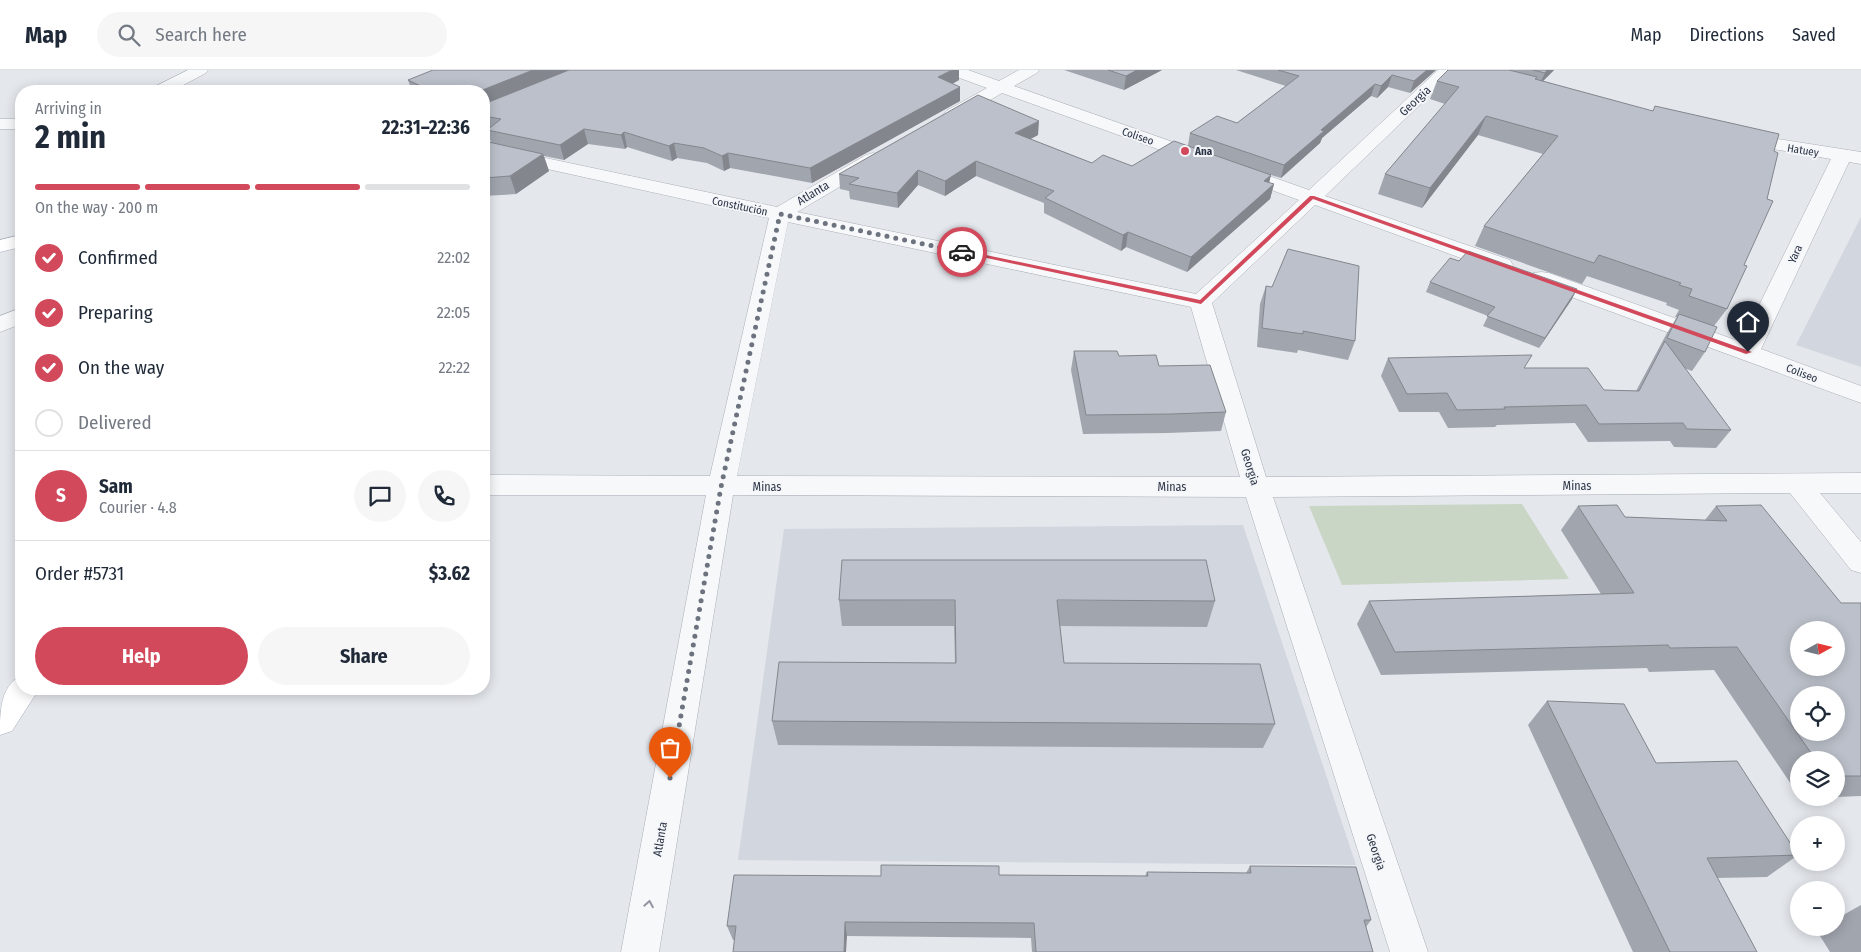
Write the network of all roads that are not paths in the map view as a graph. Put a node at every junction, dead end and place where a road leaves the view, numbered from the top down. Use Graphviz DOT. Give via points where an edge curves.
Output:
graph roads {
  1 [pos="200,70"];
  2 [pos="952,70"];
  3 [pos="1030,70"];
  4 [pos="1455,71"];
  5 [pos="171,85"];
  6 [pos="1001,88"];
  7 [pos="0,124"];
  8 [pos="15,124"];
  9 [pos="934,125"];
  10 [pos="1720,134"];
  11 [pos="892,148"];
  12 [pos="490,151"];
  13 [pos="1851,157"];
  14 [pos="1312,197"];
  15 [pos="780,214"];
  16 [pos="15,242"];
  17 [pos="0,246"];
  18 [pos="1201,302"];
  19 [pos="15,318"];
  20 [pos="0,325"];
  21 [pos="1748,352"];
  22 [pos="1861,395"];
  23 [pos="1861,483"];
  24 [pos="490,485"];
  25 [pos="1798,485"];
  26 [pos="721,487"];
  27 [pos="1256,487"];
  28 [pos="1861,562"];
  29 [pos="19,695"];
  30 [pos="1,719"];
  31 [pos="640,952"];
  32 [pos="1409,952"];
  1 -- 5 [label="street"];
  2 -- 6 [label="street, Coliseo"];
  3 -- 6 [label="street"];
  4 -- 14 [label="street, Georgia"];
  6 -- 9 [label="street"];
  6 -- 14 [label="street, Coliseo"];
  7 -- 8 [label="street"];
  10 -- 13 [label="street, Hatuey"];
  11 -- 15 [label="street, Atlanta"];
  12 -- 15 [label="street, Constitución"];
  13 -- 21 [label="street, Yara"];
  14 -- 18 [label="street, Georgia"];
  14 -- 21 [label="street, Coliseo"];
  15 -- 18 [label="street, Constitución"];
  15 -- 26 [label="street, Atlanta"];
  16 -- 17 [label="main road"];
  18 -- 27 [label="street, Georgia"];
  19 -- 20 [label="street"];
  21 -- 22 [label="street, Coliseo"];
  23 -- 25 [label="street, Minas"];
  24 -- 26 [label="street, Minas"];
  25 -- 27 [label="street, Minas"];
  25 -- 28 [label="street"];
  26 -- 27 [label="street, Minas"];
  31 -- 26 [label="street, Atlanta, one-way"];
  27 -- 32 [label="street, Georgia"];
  29 -- 30 [label="main road"];
}
